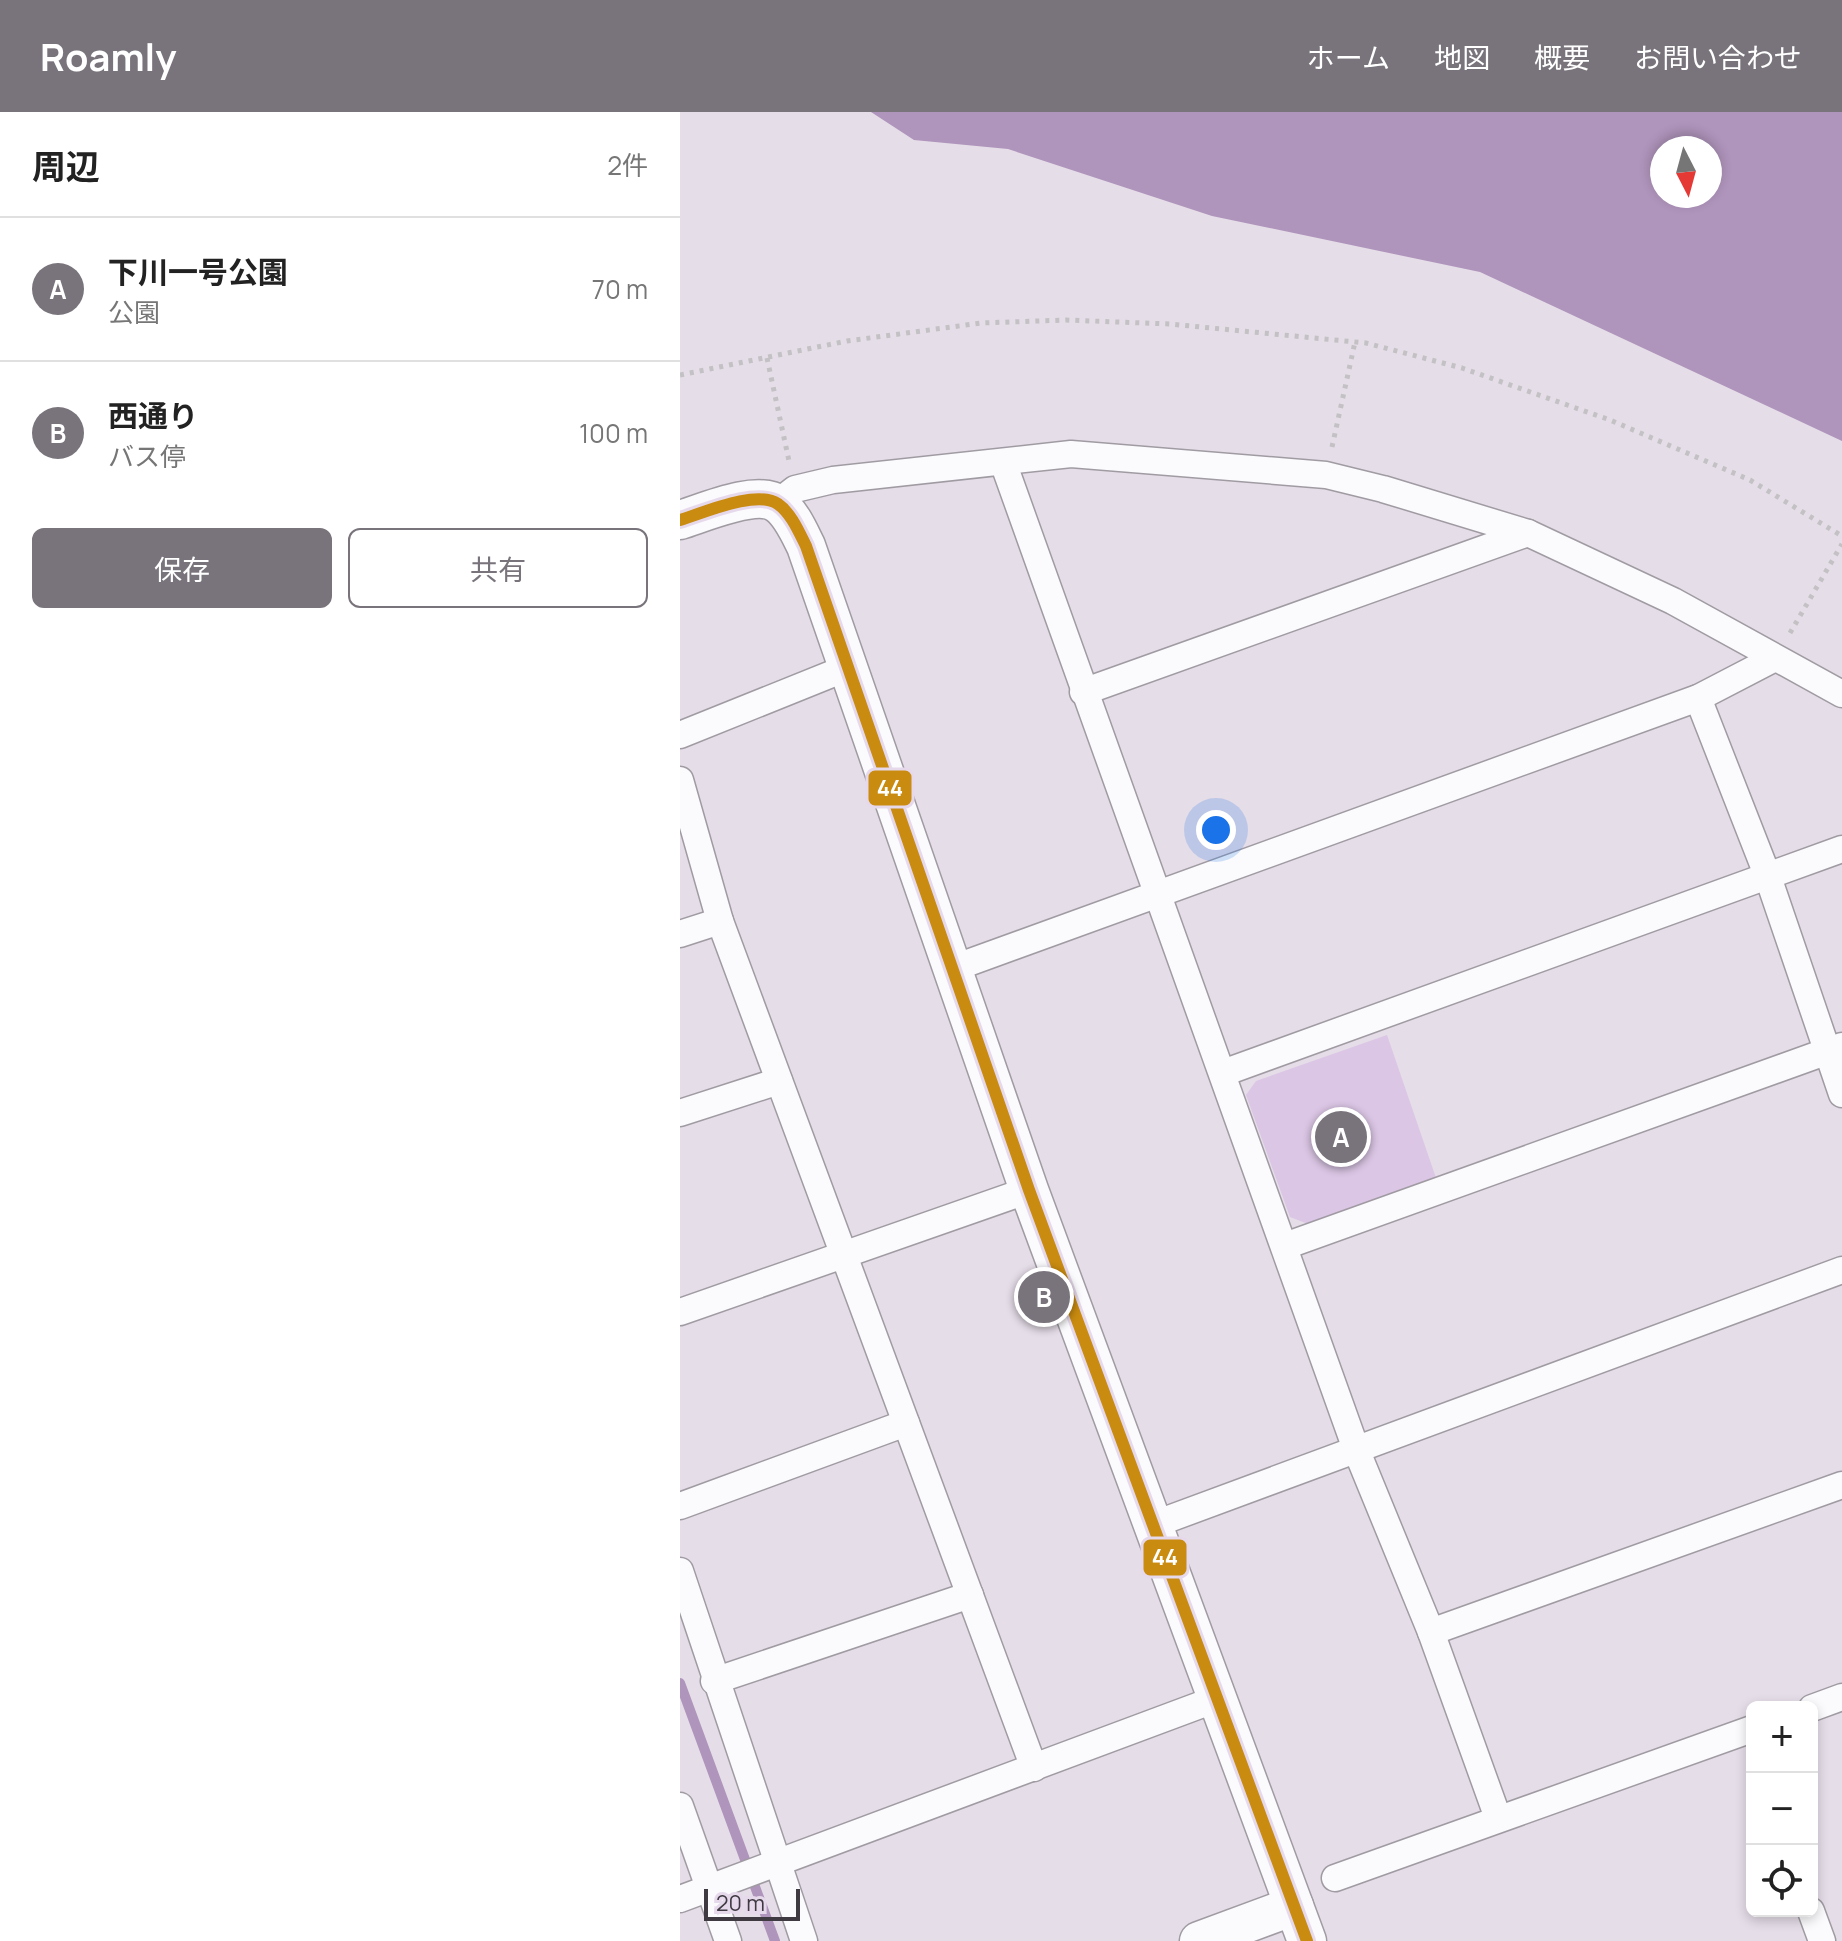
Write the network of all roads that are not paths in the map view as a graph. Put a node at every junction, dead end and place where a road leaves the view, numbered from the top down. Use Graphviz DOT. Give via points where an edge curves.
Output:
graph roads {
  1 [pos="1003,462"];
  2 [pos="786,496"];
  3 [pos="680,520"];
  4 [pos="1528,533"];
  5 [pos="1775,658"];
  6 [pos="849,667"];
  7 [pos="1083,692"];
  8 [pos="1842,694"];
  9 [pos="1698,698"];
  10 [pos="680,735"];
  11 [pos="680,780"];
  12 [pos="1842,849"];
  13 [pos="1768,877"];
  14 [pos="1158,896"];
  15 [pos="720,921"];
  16 [pos="680,934"];
  17 [pos="954,968"];
  18 [pos="1834,1049"];
  19 [pos="1223,1073"];
  20 [pos="779,1081"];
  21 [pos="1842,1094"];
  22 [pos="680,1113"];
  23 [pos="1029,1190"];
  24 [pos="1285,1246"];
  25 [pos="845,1257"];
  26 [pos="1842,1270"];
  27 [pos="680,1312"];
  28 [pos="906,1423"];
  29 [pos="1356,1449"];
  30 [pos="1842,1485"];
  31 [pos="680,1506"];
  32 [pos="1155,1524"];
  33 [pos="680,1571"];
  34 [pos="970,1595"];
  35 [pos="1431,1632"];
  36 [pos="714,1681"];
  37 [pos="1842,1697"];
  38 [pos="1219,1698"];
  39 [pos="1818,1706"];
  40 [pos="1746,1737"];
  41 [pos="1034,1768"];
  42 [pos="680,1806"];
  43 [pos="1498,1818"];
  44 [pos="770,1865"];
  45 [pos="1335,1878"];
  46 [pos="715,1885"];
  47 [pos="680,1899"];
  48 [pos="1294,1906"];
  49 [pos="1813,1917"];
  50 [pos="728,1941"];
  51 [pos="804,1941"];
  52 [pos="1199,1941"];
  53 [pos="1307,1941"];
  54 [pos="1822,1941"];
  1 -- 2 [label="street" via="833,480"];
  1 -- 4 [label="street" via="1071,454 1326,475"];
  1 -- 7 [label="street"];
  2 -- 3 [label="street"];
  2 -- 6 [label="street"];
  4 -- 5 [label="street" via="1673,601"];
  4 -- 7 [label="street"];
  5 -- 8 [label="street"];
  5 -- 9 [label="street"];
  6 -- 10 [label="street"];
  6 -- 17 [label="street"];
  7 -- 14 [label="street"];
  9 -- 13 [label="street"];
  9 -- 14 [label="street"];
  11 -- 15 [label="street"];
  12 -- 13 [label="street"];
  13 -- 18 [label="street"];
  13 -- 19 [label="street"];
  14 -- 17 [label="street"];
  14 -- 19 [label="street"];
  15 -- 16 [label="street"];
  15 -- 20 [label="street"];
  17 -- 23 [label="street"];
  18 -- 21 [label="street"];
  18 -- 24 [label="street"];
  19 -- 24 [label="street"];
  20 -- 22 [label="street"];
  20 -- 25 [label="street"];
  23 -- 25 [label="street"];
  23 -- 32 [label="street"];
  24 -- 29 [label="street"];
  25 -- 27 [label="street"];
  25 -- 28 [label="street"];
  26 -- 29 [label="street"];
  28 -- 31 [label="street"];
  28 -- 34 [label="street"];
  29 -- 32 [label="street"];
  29 -- 35 [label="street"];
  30 -- 35 [label="street"];
  32 -- 38 [label="street"];
  33 -- 36 [label="street"];
  34 -- 36 [label="street"];
  34 -- 41 [label="street"];
  35 -- 43 [label="street"];
  36 -- 44 [label="street"];
  37 -- 39 [label="street"];
  38 -- 41 [label="street"];
  38 -- 48 [label="street"];
  40 -- 43 [label="street"];
  41 -- 44 [label="street"];
  42 -- 46 [label="street"];
  43 -- 45 [label="street"];
  44 -- 46 [label="street"];
  44 -- 51 [label="street"];
  46 -- 47 [label="street"];
  46 -- 50 [label="street"];
  48 -- 52 [label="street"];
  48 -- 53 [label="street"];
  49 -- 54 [label="street"];
}
